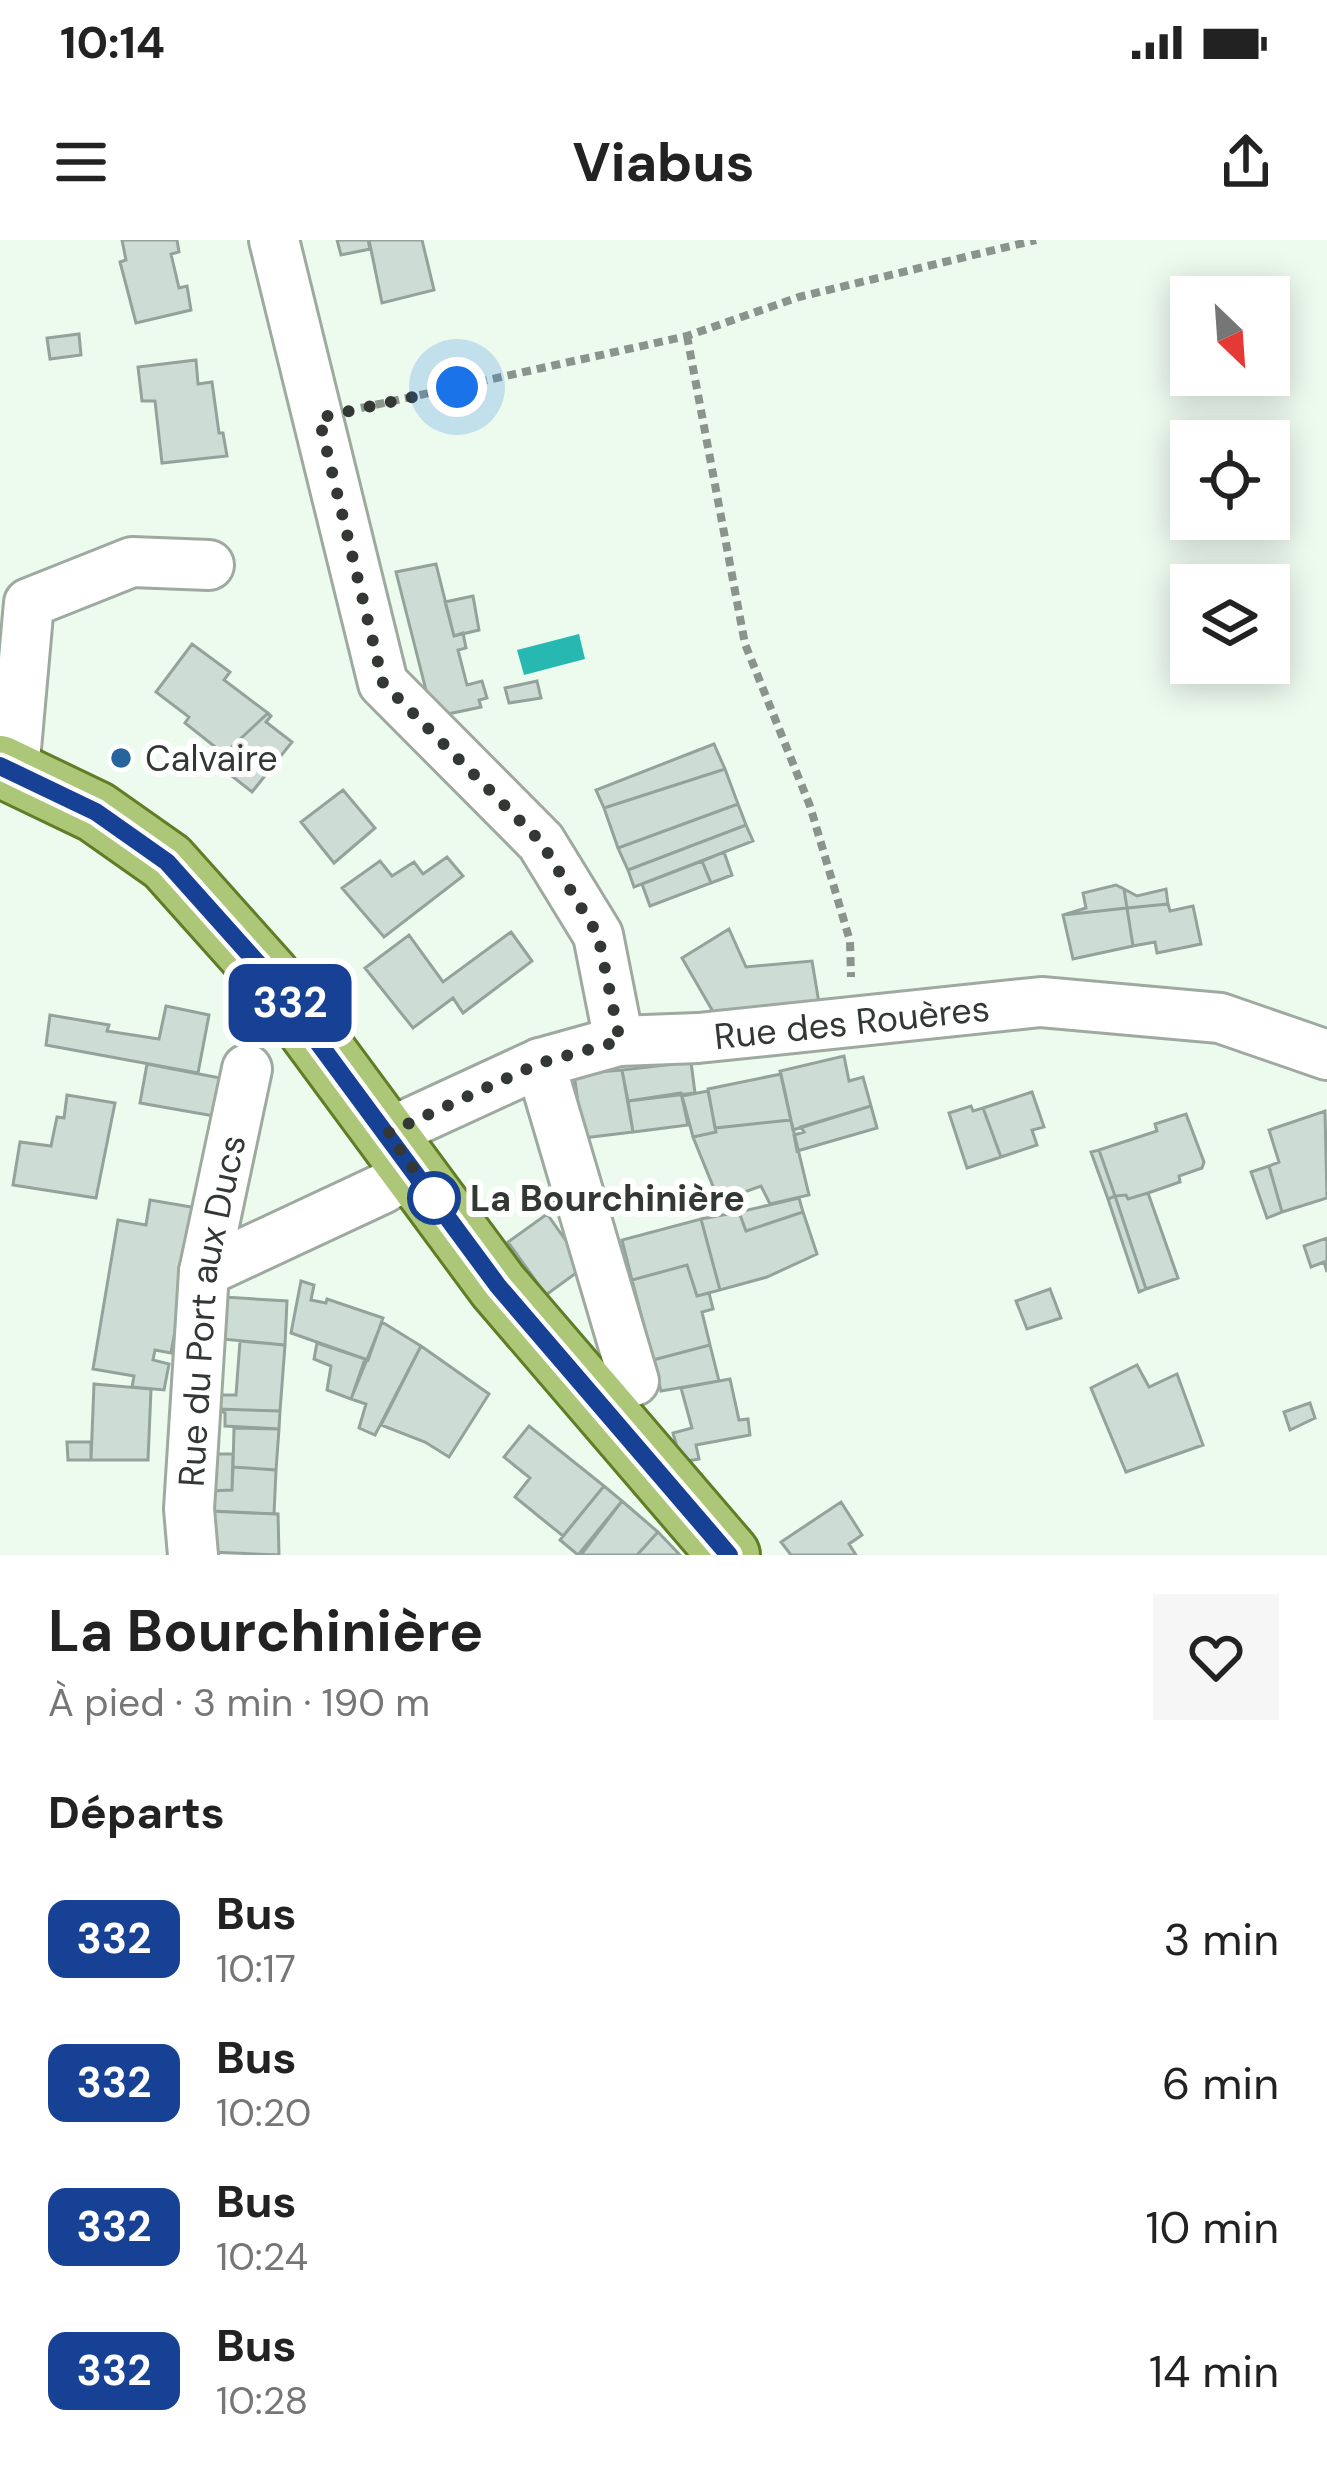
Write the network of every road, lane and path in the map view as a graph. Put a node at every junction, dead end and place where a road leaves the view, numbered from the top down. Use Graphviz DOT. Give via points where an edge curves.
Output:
graph roads {
  1 [pos="274,240"];
  2 [pos="1036,240"];
  3 [pos="687,336"];
  4 [pos="319,418"];
  5 [pos="209,565"];
  6 [pos="7,768"];
  7 [pos="852,1022"];
  8 [pos="620,1041"];
  9 [pos="1327,1055"];
  10 [pos="540,1063"];
  11 [pos="247,1069"];
  12 [pos="400,1152"];
  13 [pos="204,1273"];
  14 [pos="634,1381"];
  15 [pos="193,1555"];
  16 [pos="729,1555"];
  1 -- 4 [label="street"];
  2 -- 3 [label="path" via="799,296"];
  3 -- 4 [label="path"];
  3 -- 7 [label="path" via="745,644 811,806 850,941"];
  4 -- 8 [label="street" via="383,683 541,842 598,935"];
  5 -- 6 [label="street" via="132,562 29,602"];
  6 -- 12 [label="main road" via="96,812 167,862 269,976"];
  7 -- 8 [label="street, Rue des Rouères"];
  7 -- 9 [label="street, Rue des Rouères" via="1041,1002 1220,1018"];
  8 -- 10 [label="street, Rue des Rouères"];
  10 -- 12 [label="street, Rue des Rouères"];
  10 -- 14 [label="street"];
  11 -- 13 [label="street, Rue du Port aux Ducs"];
  12 -- 13 [label="street, Rue des Rouères" via="382,1190"];
  12 -- 16 [label="main road" via="498,1286"];
  13 -- 15 [label="street, Rue du Port aux Ducs"];
}
